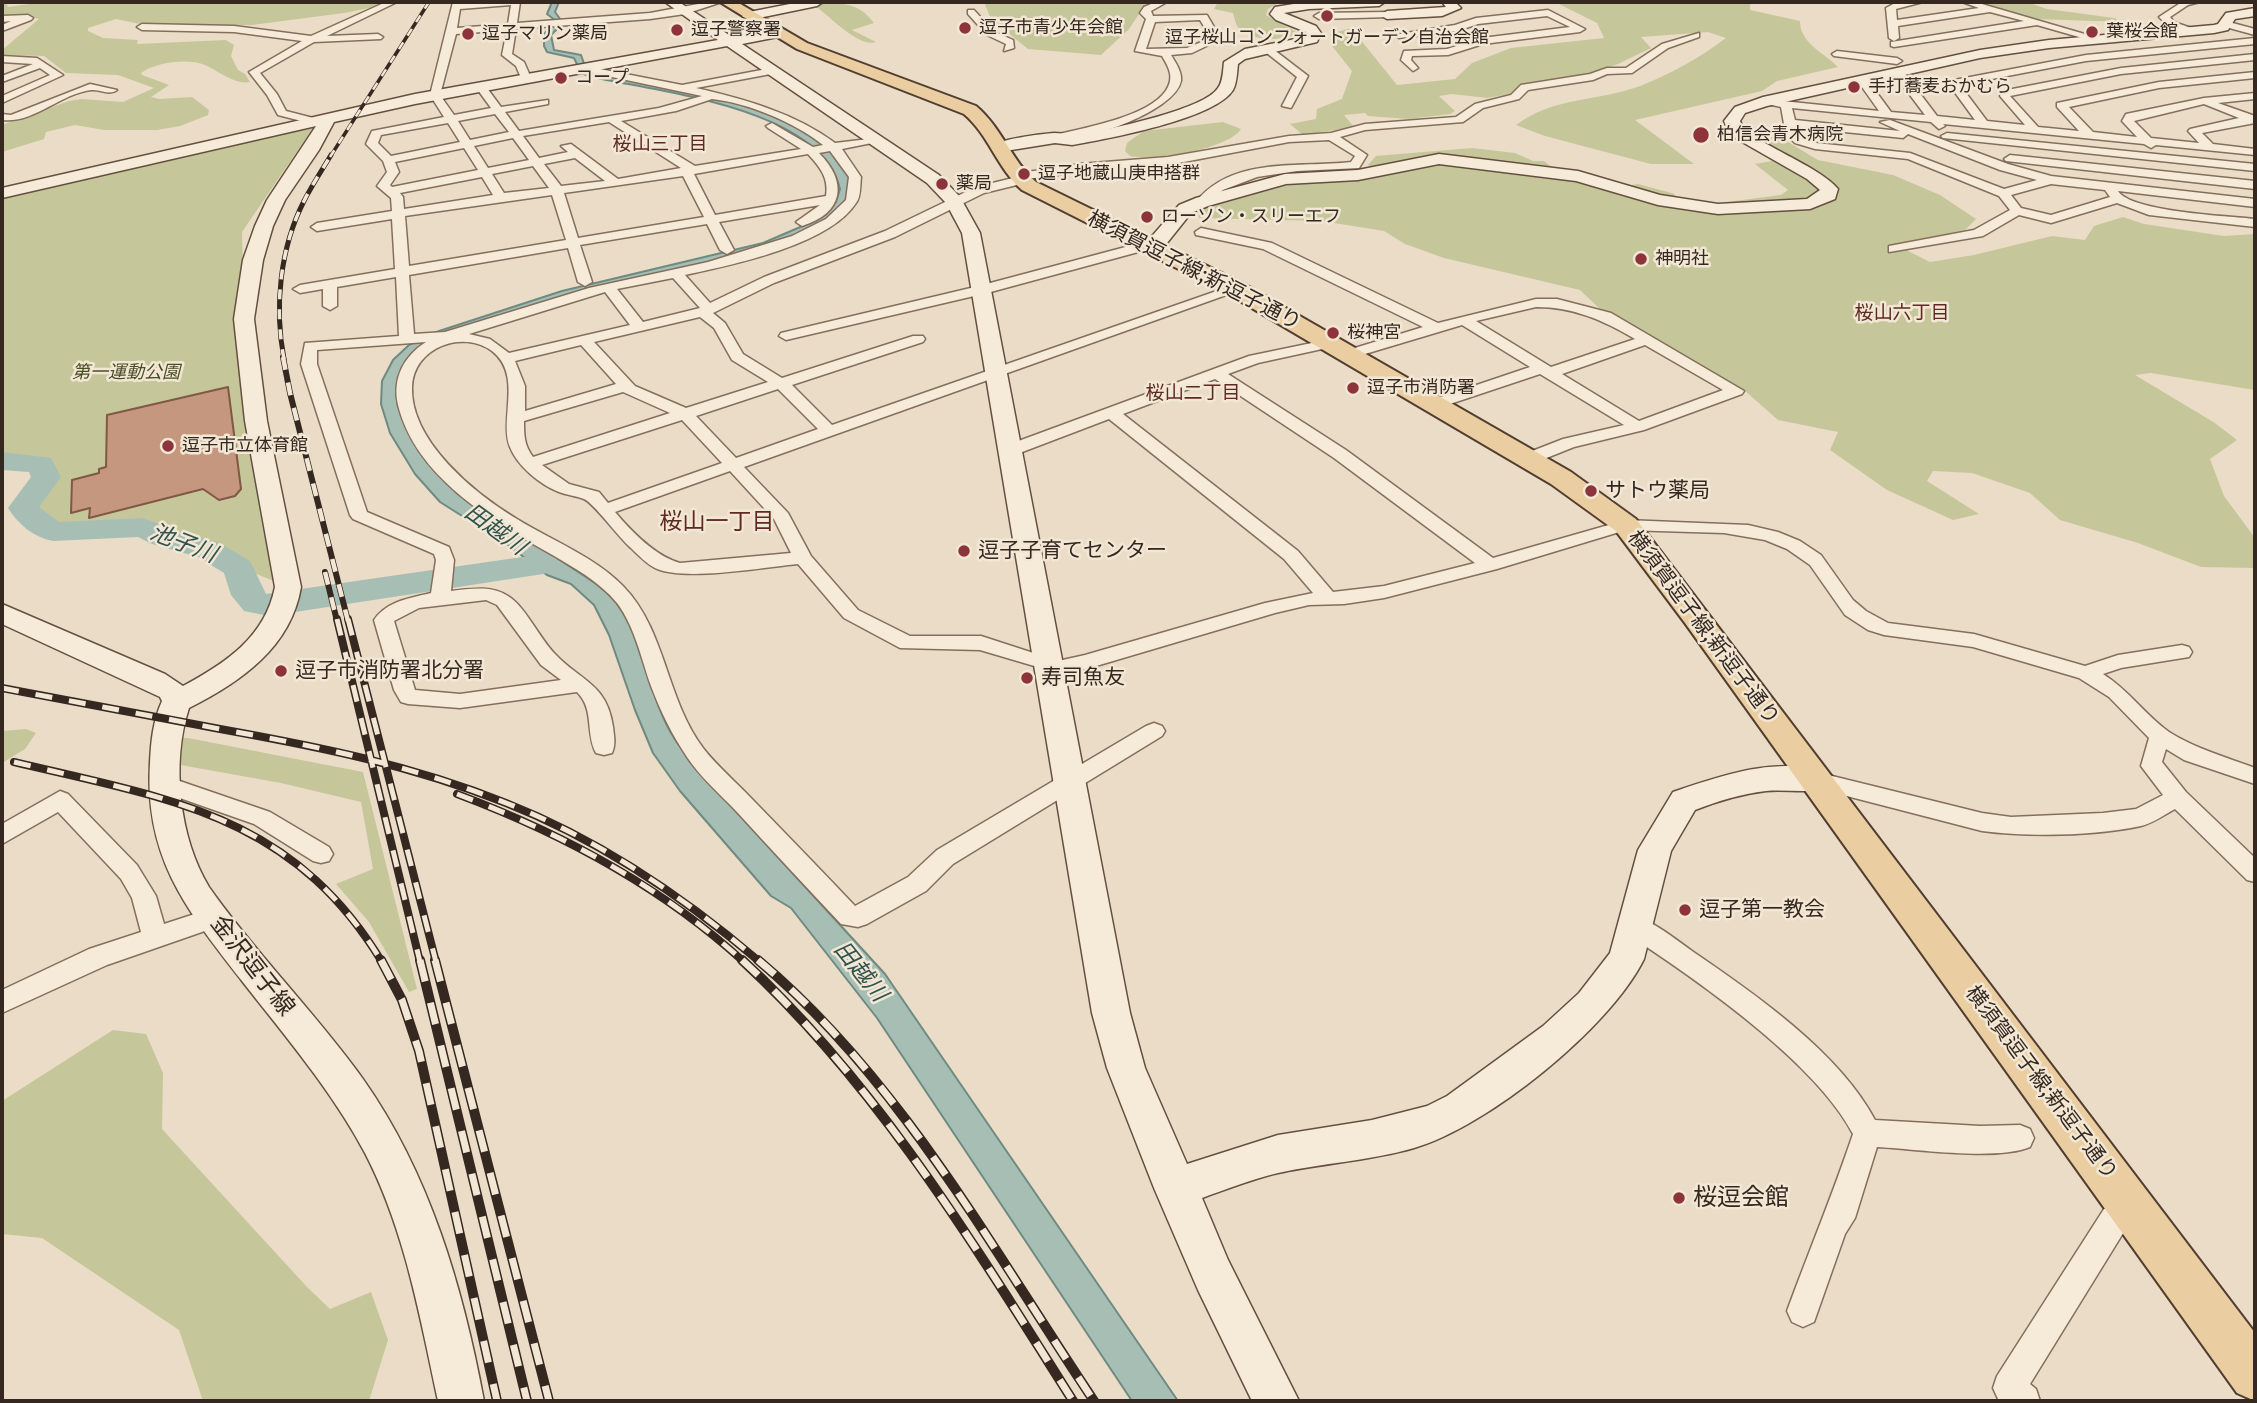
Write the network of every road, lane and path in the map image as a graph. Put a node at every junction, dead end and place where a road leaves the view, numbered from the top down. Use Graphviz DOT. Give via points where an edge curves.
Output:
graph roads {
  1 [pos="393,2"];
  2 [pos="514,2"];
  3 [pos="671,2"];
  4 [pos="718,2"];
  5 [pos="727,2"];
  6 [pos="817,2"];
  7 [pos="1163,2"];
  8 [pos="1379,2"];
  9 [pos="1448,2"];
  10 [pos="1919,2"];
  11 [pos="1966,2"];
  12 [pos="2196,2"];
  13 [pos="1896,3"];
  14 [pos="457,4"];
  15 [pos="967,9"];
  16 [pos="1993,9"];
  17 [pos="684,11"];
  18 [pos="2255,12"];
  19 [pos="749,16"];
  20 [pos="1319,16"];
  21 [pos="28,18"];
  22 [pos="2,19"];
  23 [pos="1151,19"];
  24 [pos="1438,20"];
  25 [pos="2038,22"];
  26 [pos="1892,24"];
  27 [pos="2225,24"];
  28 [pos="511,26"];
  29 [pos="142,27"];
  30 [pos="1391,27"];
  31 [pos="2,28"];
  32 [pos="1452,29"];
  33 [pos="452,31"];
  34 [pos="2191,31"];
  35 [pos="2255,32"];
  36 [pos="19,33"];
  37 [pos="778,33"];
  38 [pos="1696,35"];
  39 [pos="378,37"];
  40 [pos="312,39"];
  41 [pos="2101,40"];
  42 [pos="2255,41"];
  43 [pos="731,42"];
  44 [pos="1894,44"];
  45 [pos="2049,44"];
  46 [pos="1266,48"];
  47 [pos="1007,49"];
  48 [pos="1166,53"];
  49 [pos="1407,53"];
  50 [pos="1837,54"];
  51 [pos="2255,57"];
  52 [pos="2086,58"];
  53 [pos="4,60"];
  54 [pos="42,64"];
  55 [pos="582,68"];
  56 [pos="1413,68"];
  57 [pos="1899,68"];
  58 [pos="772,71"];
  59 [pos="2121,71"];
  60 [pos="2255,75"];
  61 [pos="522,78"];
  62 [pos="2,79"];
  63 [pos="1862,80"];
  64 [pos="2159,85"];
  65 [pos="2,86"];
  66 [pos="480,86"];
  67 [pos="28,89"];
  68 [pos="677,89"];
  69 [pos="112,90"];
  70 [pos="74,93"];
  71 [pos="435,95"];
  72 [pos="2255,96"];
  73 [pos="704,99"];
  74 [pos="2,100"];
  75 [pos="1763,102"];
  76 [pos="2204,102"];
  77 [pos="1786,105"];
  78 [pos="1287,107"];
  79 [pos="499,111"];
  80 [pos="1858,112"];
  81 [pos="558,113"];
  82 [pos="1887,114"];
  83 [pos="2,117"];
  84 [pos="611,119"];
  85 [pos="1934,119"];
  86 [pos="2254,119"];
  87 [pos="322,120"];
  88 [pos="451,120"];
  89 [pos="1790,123"];
  90 [pos="1984,125"];
  91 [pos="544,130"];
  92 [pos="2035,130"];
  93 [pos="517,135"];
  94 [pos="2089,135"];
  95 [pos="2237,135"];
  96 [pos="1331,136"];
  97 [pos="1947,136"];
  98 [pos="1055,138"];
  99 [pos="1929,138"];
  100 [pos="873,140"];
  101 [pos="2148,141"];
  102 [pos="468,145"];
  103 [pos="830,146"];
  104 [pos="999,147"];
  105 [pos="2208,147"];
  106 [pos="1955,148"];
  107 [pos="811,149"];
  108 [pos="2238,150"];
  109 [pos="2255,152"];
  110 [pos="577,154"];
  111 [pos="418,155"];
  112 [pos="1974,155"];
  113 [pos="2160,158"];
  114 [pos="388,160"];
  115 [pos="536,162"];
  116 [pos="2255,168"];
  117 [pos="689,169"];
  118 [pos="485,172"];
  119 [pos="2172,176"];
  120 [pos="1019,178"];
  121 [pos="2050,180"];
  122 [pos="615,183"];
  123 [pos="2255,185"];
  124 [pos="557,190"];
  125 [pos="391,191"];
  126 [pos="2,193"];
  127 [pos="2003,193"];
  128 [pos="2114,193"];
  129 [pos="2186,196"];
  130 [pos="501,197"];
  131 [pos="831,199"];
  132 [pos="954,201"];
  133 [pos="1202,202"];
  134 [pos="2255,203"];
  135 [pos="447,207"];
  136 [pos="2017,211"];
  137 [pos="399,214"];
  138 [pos="711,219"];
  139 [pos="2255,223"];
  140 [pos="317,227"];
  141 [pos="1201,232"];
  142 [pos="573,243"];
  143 [pos="1148,245"];
  144 [pos="1894,248"];
  145 [pos="727,250"];
  146 [pos="404,272"];
  147 [pos="676,273"];
  148 [pos="585,282"];
  149 [pos="330,284"];
  150 [pos="608,287"];
  151 [pos="300,289"];
  152 [pos="1236,289"];
  153 [pos="982,290"];
  154 [pos="330,306"];
  155 [pos="705,310"];
  156 [pos="1464,320"];
  157 [pos="640,328"];
  158 [pos="1436,328"];
  159 [pos="786,336"];
  160 [pos="415,337"];
  161 [pos="446,337"];
  162 [pos="918,339"];
  163 [pos="1648,339"];
  164 [pos="584,340"];
  165 [pos="1340,348"];
  166 [pos="506,358"];
  167 [pos="1545,371"];
  168 [pos="996,373"];
  169 [pos="1216,373"];
  170 [pos="780,383"];
  171 [pos="626,386"];
  172 [pos="1435,404"];
  173 [pos="1112,413"];
  174 [pos="685,414"];
  175 [pos="517,418"];
  176 [pos="1638,427"];
  177 [pos="829,431"];
  178 [pos="1011,450"];
  179 [pos="1528,458"];
  180 [pos="529,464"];
  181 [pos="732,466"];
  182 [pos="606,509"];
  183 [pos="1626,525"];
  184 [pos="803,558"];
  185 [pos="1490,565"];
  186 [pos="442,587"];
  187 [pos="1328,598"];
  188 [pos="2,613"];
  189 [pos="2182,652"];
  190 [pos="1051,667"];
  191 [pos="2086,673"];
  192 [pos="582,684"];
  193 [pos="177,701"];
  194 [pos="1154,731"];
  195 [pos="2160,736"];
  196 [pos="604,747"];
  197 [pos="2255,776"];
  198 [pos="1816,780"];
  199 [pos="1068,783"];
  200 [pos="165,784"];
  201 [pos="2178,798"];
  202 [pos="2,835"];
  203 [pos="321,854"];
  204 [pos="2255,873"];
  205 [pos="214,918"];
  206 [pos="1633,925"];
  207 [pos="155,938"];
  208 [pos="2,1002"];
  209 [pos="1867,1133"];
  210 [pos="2020,1138"];
  211 [pos="1175,1188"];
  212 [pos="2137,1211"];
  213 [pos="1803,1311"];
  214 [pos="2255,1375"];
  215 [pos="461,1401"];
  216 [pos="1276,1401"];
  217 [pos="2024,1401"];
  1 -- 40 [label="street"];
  2 -- 14 [label="street"];
  2 -- 28 [label="street"];
  3 -- 17 [label="street"];
  4 -- 17 [label="street"];
  5 -- 19 [label="main road, 横須賀逗子線;新逗子通り"];
  6 -- 19 [label="street"];
  7 -- 23 [label="street" via="1147,9"];
  8 -- 46 [label="street" via="1280,9 1277,15 1311,29 1315,36 1301,44"];
  9 -- 30 [label="street" via="1455,8"];
  10 -- 13 [label="street"];
  11 -- 16 [label="street"];
  12 -- 34 [label="street" via="2164,17"];
  13 -- 26 [label="street" via="1890,10"];
  14 -- 33 [label="street"];
  15 -- 47 [label="street" via="990,33 1010,42"];
  16 -- 25 [label="street"];
  16 -- 26 [label="street"];
  17 -- 28 [label="street"];
  17 -- 43 [label="street"];
  18 -- 27 [label="street" via="2231,16"];
  19 -- 37 [label="main road, 横須賀逗子線;新逗子通り"];
  20 -- 30 [label="street"];
  21 -- 22 [label="street"];
  21 -- 31 [label="street"];
  21 -- 36 [label="street" via="28,26"];
  23 -- 48 [label="street" via="1140,51"];
  23 -- 48 [label="street" via="1204,14 1216,39 1189,51"];
  24 -- 32 [label="street"];
  25 -- 41 [label="street"];
  25 -- 44 [label="street"];
  26 -- 44 [label="street"];
  27 -- 34 [label="street"];
  27 -- 35 [label="street"];
  28 -- 33 [label="street"];
  28 -- 61 [label="street" via="507,55 520,64"];
  29 -- 40 [label="street" via="234,29"];
  30 -- 32 [label="street"];
  30 -- 49 [label="street" via="1406,43"];
  32 -- 49 [label="street" via="1476,21 1548,13 1580,29 1493,40 1448,52"];
  33 -- 71 [label="street"];
  34 -- 41 [label="street"];
  37 -- 43 [label="street"];
  37 -- 104 [label="main road, 横須賀逗子線;新逗子通り" via="811,50 963,106 982,119"];
  38 -- 96 [label="street" via="1665,46 1628,71 1525,87 1515,97 1479,106 1459,120 1365,127"];
  39 -- 40 [label="street"];
  40 -- 87 [label="street" via="254,72 282,113"];
  41 -- 45 [label="street"];
  42 -- 52 [label="street"];
  43 -- 55 [label="street"];
  43 -- 58 [label="street"];
  44 -- 57 [label="street"];
  45 -- 52 [label="street"];
  45 -- 57 [label="street"];
  46 -- 78 [label="street" via="1304,76"];
  46 -- 98 [label="street" via="1231,62 1227,88 1205,106 1100,135"];
  48 -- 98 [label="street" via="1176,75 1168,96 1120,122"];
  49 -- 56 [label="street" via="1406,60"];
  50 -- 57 [label="street"];
  51 -- 59 [label="street"];
  52 -- 59 [label="street"];
  52 -- 90 [label="street" via="1953,83"];
  53 -- 54 [label="street"];
  54 -- 62 [label="street"];
  54 -- 67 [label="street" via="57,77"];
  55 -- 61 [label="street"];
  55 -- 68 [label="street"];
  55 -- 73 [label="street" via="590,79"];
  57 -- 63 [label="street"];
  57 -- 85 [label="street"];
  58 -- 68 [label="street"];
  58 -- 100 [label="street"];
  59 -- 64 [label="street"];
  59 -- 92 [label="street" via="2006,93"];
  60 -- 64 [label="street"];
  61 -- 66 [label="street"];
  61 -- 81 [label="street"];
  63 -- 75 [label="street"];
  63 -- 82 [label="street"];
  64 -- 76 [label="street"];
  64 -- 94 [label="street" via="2061,105"];
  65 -- 67 [label="street"];
  66 -- 71 [label="street"];
  66 -- 79 [label="street"];
  67 -- 70 [label="street"];
  67 -- 74 [label="street"];
  68 -- 73 [label="street"];
  69 -- 70 [label="street" via="90,87"];
  70 -- 83 [label="street" via="12,118"];
  71 -- 87 [label="street"];
  71 -- 88 [label="street"];
  72 -- 76 [label="street"];
  73 -- 84 [label="street"];
  73 -- 103 [label="street" via="788,119"];
  73 -- 107 [label="street" via="763,122"];
  75 -- 77 [label="street"];
  75 -- 133 [label="street" via="1740,110 1732,121 1734,128 1824,182 1829,195 1823,201 1738,209 1691,206 1578,176 1439,159 1366,174 1285,179"];
  76 -- 86 [label="street"];
  76 -- 101 [label="street" via="2130,116 2128,121"];
  77 -- 80 [label="street"];
  77 -- 89 [label="street"];
  79 -- 81 [label="street"];
  79 -- 88 [label="street"];
  79 -- 93 [label="street"];
  80 -- 82 [label="street"];
  80 -- 99 [label="street"];
  81 -- 84 [label="street"];
  81 -- 91 [label="street"];
  82 -- 85 [label="street"];
  84 -- 117 [label="street"];
  85 -- 90 [label="street"];
  85 -- 97 [label="street"];
  86 -- 105 [label="street" via="2194,131"];
  87 -- 126 [label="street"];
  87 -- 193 [label="street" via="311,150 264,226 244,319 256,421 288,587 286,603 262,642 235,668"];
  88 -- 102 [label="street"];
  88 -- 111 [label="street"];
  89 -- 99 [label="street"];
  89 -- 127 [label="street" via="1794,138 1807,144 1910,156"];
  90 -- 92 [label="street"];
  91 -- 93 [label="street"];
  91 -- 110 [label="street"];
  92 -- 94 [label="street"];
  93 -- 102 [label="street"];
  93 -- 115 [label="street"];
  94 -- 101 [label="street"];
  95 -- 108 [label="street"];
  96 -- 120 [label="street"];
  96 -- 133 [label="street" via="1361,155 1355,165 1271,170 1222,186"];
  97 -- 106 [label="street"];
  97 -- 113 [label="street"];
  98 -- 104 [label="street"];
  99 -- 106 [label="street"];
  100 -- 103 [label="street"];
  100 -- 132 [label="street" via="933,179"];
  101 -- 105 [label="street"];
  101 -- 113 [label="street"];
  102 -- 111 [label="street"];
  102 -- 118 [label="street"];
  103 -- 107 [label="street"];
  103 -- 147 [label="street" via="853,171 856,184 850,202 834,219 764,252"];
  104 -- 120 [label="main road, 横須賀逗子線;新逗子通り"];
  105 -- 108 [label="street"];
  106 -- 112 [label="street"];
  107 -- 117 [label="street"];
  107 -- 131 [label="street" via="830,175"];
  108 -- 109 [label="street"];
  110 -- 115 [label="street"];
  110 -- 122 [label="street"];
  111 -- 114 [label="street"];
  111 -- 114 [label="street" via="376,133 372,144"];
  111 -- 118 [label="street"];
  111 -- 125 [label="street"];
  111 -- 135 [label="street"];
  112 -- 119 [label="street"];
  112 -- 121 [label="street"];
  113 -- 116 [label="street"];
  113 -- 119 [label="street"];
  114 -- 125 [label="street" via="393,172 383,186"];
  115 -- 118 [label="street"];
  115 -- 124 [label="street"];
  117 -- 122 [label="street"];
  117 -- 138 [label="street"];
  118 -- 130 [label="street"];
  119 -- 123 [label="street"];
  119 -- 129 [label="street"];
  120 -- 132 [label="street"];
  120 -- 143 [label="main road, 横須賀逗子線;新逗子通り"];
  121 -- 127 [label="street"];
  121 -- 128 [label="street"];
  122 -- 124 [label="street"];
  124 -- 130 [label="street"];
  124 -- 142 [label="street"];
  125 -- 137 [label="street" via="397,197"];
  127 -- 136 [label="street"];
  128 -- 129 [label="street"];
  128 -- 136 [label="street" via="2052,219"];
  128 -- 139 [label="street" via="2149,211"];
  129 -- 134 [label="street"];
  130 -- 135 [label="street"];
  131 -- 138 [label="street"];
  131 -- 145 [label="street" via="791,228"];
  132 -- 153 [label="street" via="971,233"];
  132 -- 155 [label="street" via="890,234"];
  133 -- 143 [label="street" via="1185,209 1160,239"];
  135 -- 137 [label="street"];
  136 -- 144 [label="street" via="1978,233"];
  137 -- 140 [label="street"];
  137 -- 146 [label="street"];
  138 -- 142 [label="street"];
  138 -- 145 [label="street"];
  141 -- 158 [label="street" via="1267,246"];
  142 -- 146 [label="street"];
  142 -- 148 [label="street"];
  143 -- 152 [label="main road, 横須賀逗子線;新逗子通り"];
  143 -- 153 [label="street"];
  145 -- 148 [label="street"];
  146 -- 149 [label="street"];
  146 -- 160 [label="street"];
  147 -- 150 [label="street"];
  147 -- 155 [label="street"];
  148 -- 160 [label="street"];
  149 -- 151 [label="street"];
  149 -- 154 [label="street"];
  150 -- 157 [label="street"];
  150 -- 161 [label="street"];
  152 -- 165 [label="main road, 横須賀逗子線;新逗子通り"];
  152 -- 168 [label="street"];
  153 -- 159 [label="street"];
  153 -- 168 [label="street"];
  155 -- 157 [label="street"];
  155 -- 170 [label="street" via="737,357"];
  156 -- 158 [label="street"];
  156 -- 163 [label="street" via="1536,303 1557,303 1606,316"];
  156 -- 167 [label="street"];
  157 -- 164 [label="street"];
  158 -- 165 [label="street"];
  160 -- 161 [label="street"];
  160 -- 186 [label="street" via="330,339 310,346 309,364 359,514 442,551"];
  161 -- 166 [label="street" via="478,340"];
  161 -- 199 [label="street" via="424,349 405,375 406,408 435,461 470,497 615,589 639,623 678,726 696,754 850,917 917,884 945,857"];
  162 -- 170 [label="street"];
  163 -- 167 [label="street"];
  163 -- 176 [label="street" via="1736,391"];
  164 -- 166 [label="street"];
  164 -- 171 [label="street"];
  165 -- 169 [label="street" via="1254,359"];
  165 -- 172 [label="main road, 横須賀逗子線;新逗子通り"];
  166 -- 175 [label="street" via="517,386"];
  167 -- 172 [label="street"];
  167 -- 176 [label="street"];
  168 -- 177 [label="street"];
  168 -- 178 [label="street"];
  169 -- 173 [label="street"];
  169 -- 185 [label="street" via="1340,454"];
  170 -- 174 [label="street"];
  170 -- 177 [label="street"];
  171 -- 174 [label="street"];
  171 -- 175 [label="street"];
  172 -- 179 [label="main road, 横須賀逗子線;新逗子通り"];
  173 -- 178 [label="street"];
  173 -- 187 [label="street" via="1291,555"];
  174 -- 180 [label="street"];
  174 -- 181 [label="street"];
  175 -- 180 [label="street" via="516,441"];
  176 -- 179 [label="street"];
  177 -- 181 [label="street"];
  178 -- 190 [label="street"];
  179 -- 183 [label="main road, 横須賀逗子線;新逗子通り"];
  180 -- 182 [label="street" via="563,488 593,496"];
  181 -- 182 [label="street"];
  181 -- 184 [label="street" via="782,516"];
  182 -- 184 [label="street" via="638,545 662,564 680,569"];
  183 -- 185 [label="street"];
  183 -- 191 [label="street" via="1739,529 1775,536 1814,559 1844,606 1872,625 1974,641"];
  183 -- 198 [label="main road, 横須賀逗子線;新逗子通り"];
  184 -- 190 [label="street" via="851,614 907,643 981,643"];
  185 -- 187 [label="street" via="1384,592"];
  186 -- 192 [label="street" via="504,601 548,660"];
  186 -- 192 [label="street" via="388,612 384,620 408,697 460,701"];
  187 -- 190 [label="street" via="1272,607 1097,659"];
  188 -- 193 [label="street" via="155,681 172,691"];
  189 -- 191 [label="street" via="2118,662"];
  190 -- 199 [label="street"];
  191 -- 195 [label="street" via="2116,692"];
  192 -- 196 [label="street" via="594,694 602,714"];
  193 -- 200 [label="street, 金沢逗子線" via="167,739"];
  194 -- 199 [label="street"];
  195 -- 197 [label="street" via="2192,754"];
  195 -- 201 [label="street" via="2152,766"];
  198 -- 201 [label="street" via="2011,826 2140,817"];
  198 -- 206 [label="street" via="1760,778 1684,801 1655,850"];
  198 -- 212 [label="main road, 横須賀逗子線;新逗子通り"];
  199 -- 211 [label="street" via="1114,1024 1126,1068"];
  200 -- 203 [label="street" via="262,818"];
  200 -- 205 [label="street, 金沢逗子線" via="168,826 177,854"];
  201 -- 204 [label="street"];
  202 -- 207 [label="street" via="60,800 129,872 144,896"];
  205 -- 207 [label="street"];
  205 -- 215 [label="street, 金沢逗子線" via="326,1060 379,1140 420,1239"];
  206 -- 209 [label="street" via="1736,994 1805,1055 1839,1089"];
  206 -- 211 [label="street" via="1626,959 1592,1004 1548,1045 1447,1118 1410,1131 1275,1155"];
  207 -- 208 [label="street" via="98,957"];
  209 -- 210 [label="street"];
  209 -- 213 [label="street"];
  211 -- 216 [label="street"];
  212 -- 214 [label="main road, 横須賀逗子線;新逗子通り"];
  212 -- 217 [label="street" via="2115,1219 2010,1388"];
}
